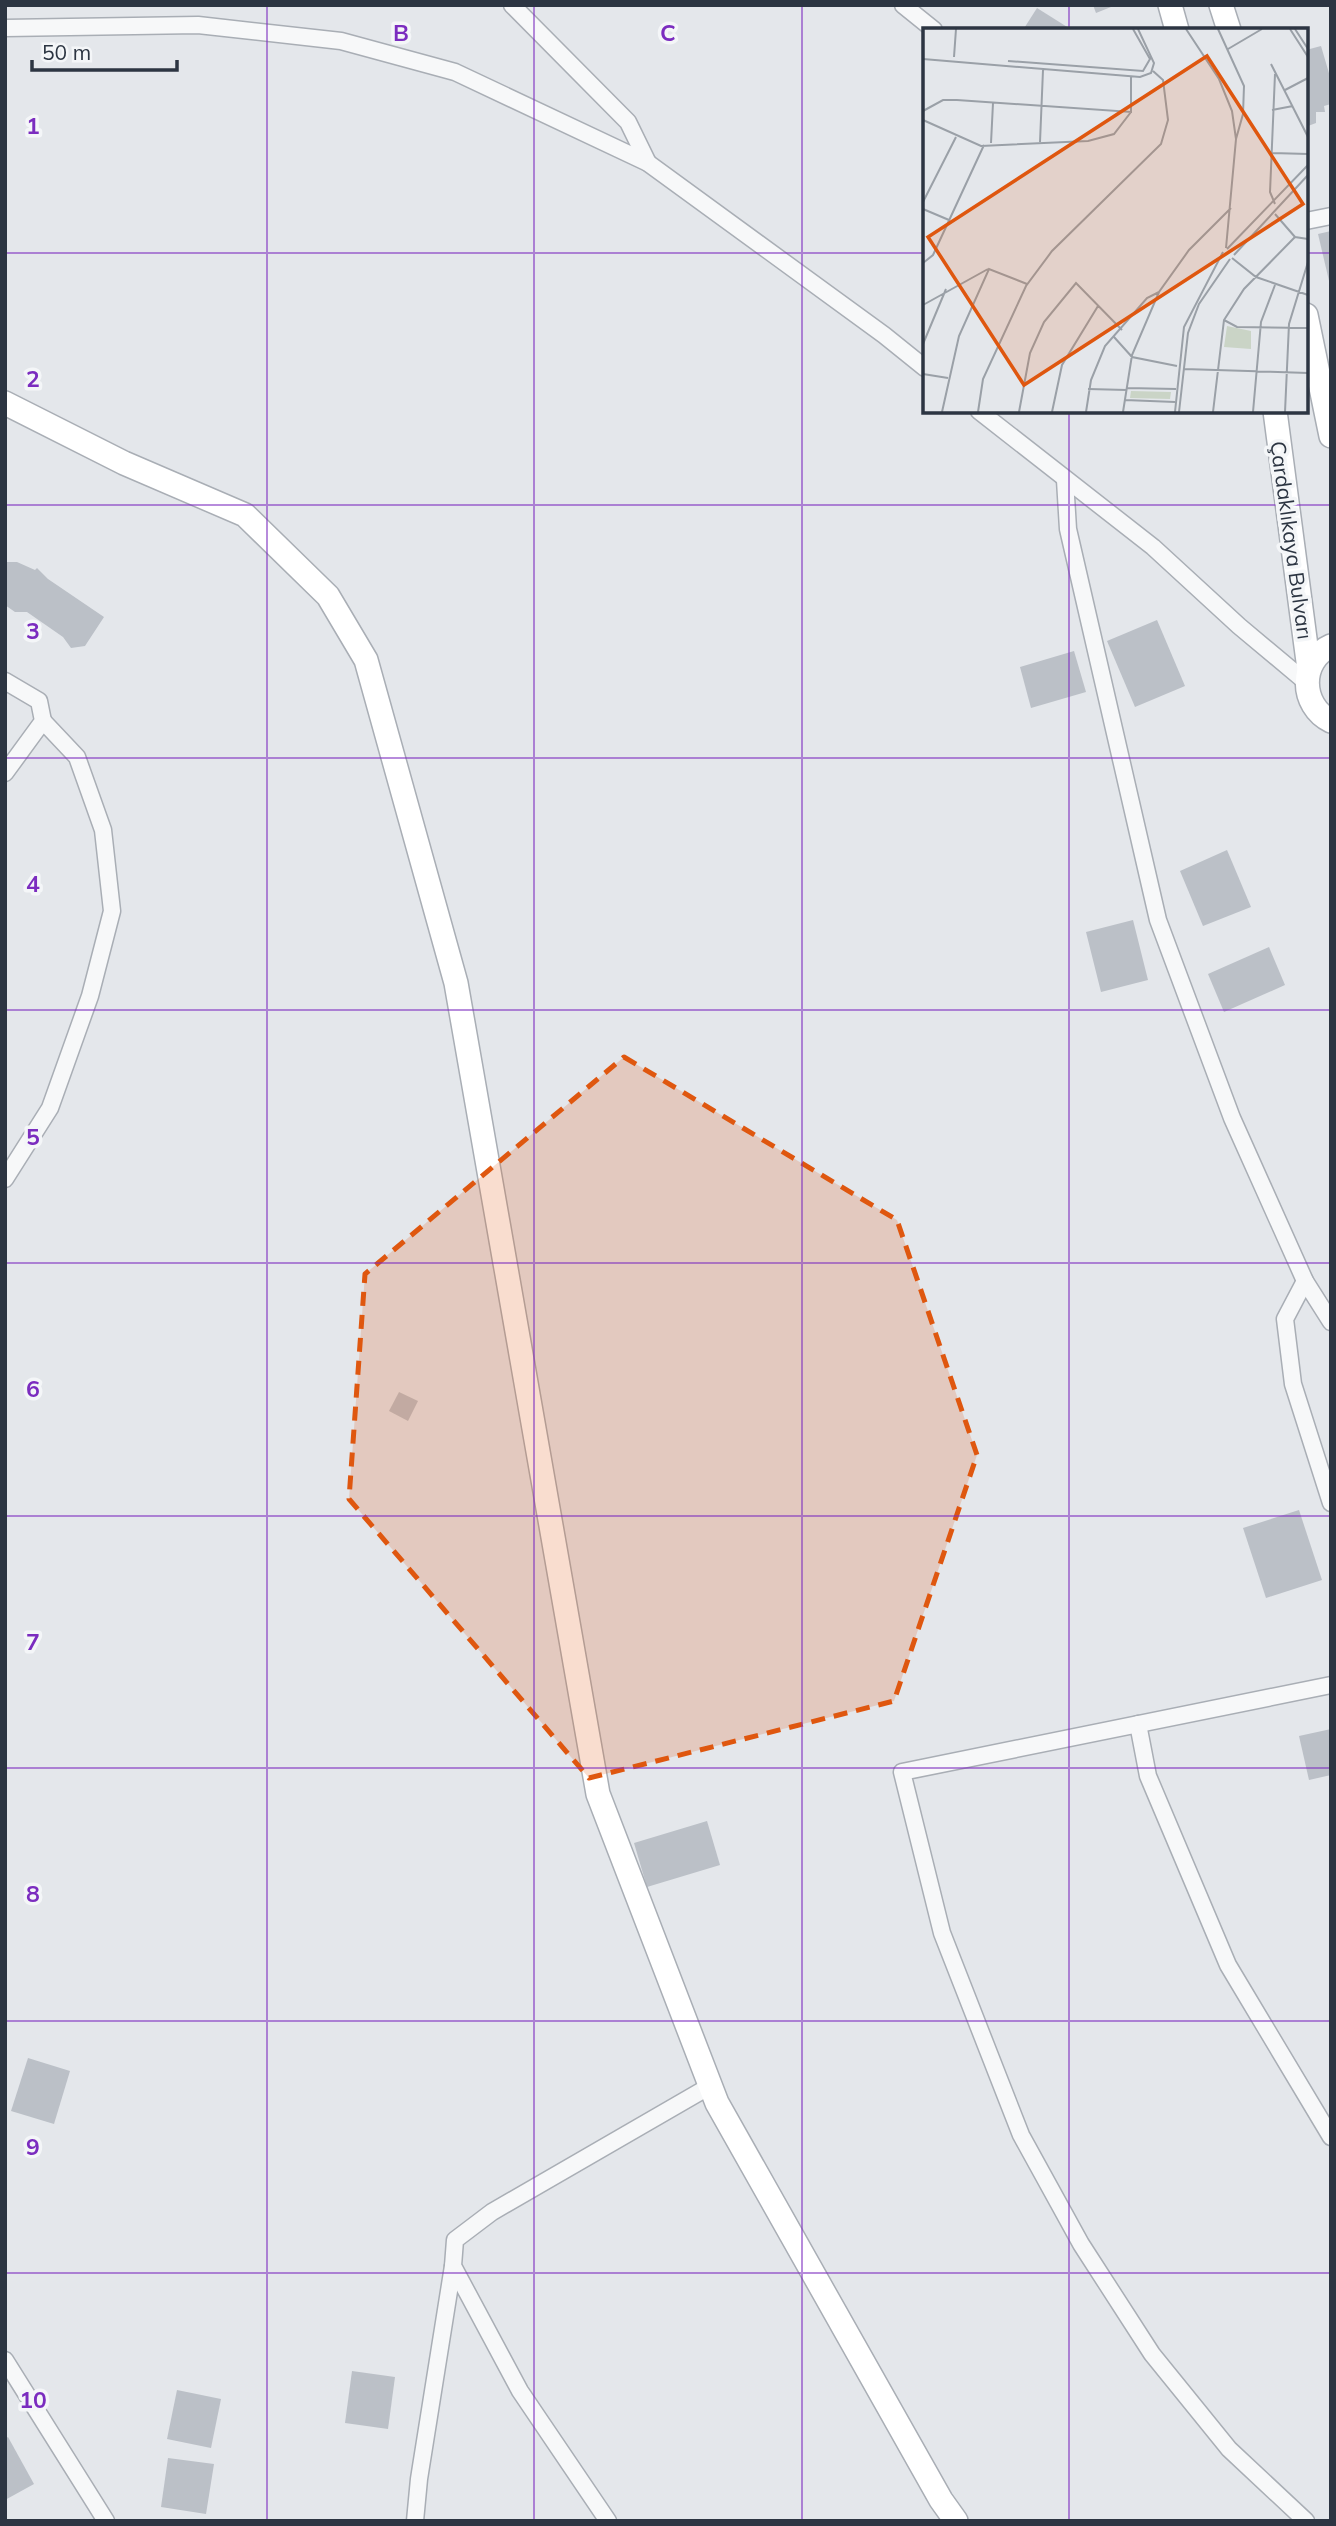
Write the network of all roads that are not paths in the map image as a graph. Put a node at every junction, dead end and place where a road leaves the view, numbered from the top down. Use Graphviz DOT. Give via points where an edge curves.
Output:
graph roads {
  1 [pos="512,5"];
  2 [pos="903,5"];
  3 [pos="1170,5"];
  4 [pos="1221,5"];
  5 [pos="5,28"];
  6 [pos="932,28"];
  7 [pos="1176,28"];
  8 [pos="1227,28"];
  9 [pos="648,163"];
  10 [pos="1331,216"];
  11 [pos="1308,221"];
  12 [pos="1308,325"];
  13 [pos="923,366"];
  14 [pos="5,403"];
  15 [pos="981,413"];
  16 [pos="1275,413"];
  17 [pos="1331,436"];
  18 [pos="1065,480"];
  19 [pos="1331,646"];
  20 [pos="1308,675"];
  21 [pos="5,681"];
  22 [pos="1323,715"];
  23 [pos="43,721"];
  24 [pos="1331,737"];
  25 [pos="5,773"];
  26 [pos="5,1179"];
  27 [pos="1305,1282"];
  28 [pos="1331,1322"];
  29 [pos="1331,1503"];
  30 [pos="1331,1685"];
  31 [pos="1138,1724"];
  32 [pos="710,2086"];
  33 [pos="1331,2137"];
  34 [pos="453,2266"];
  35 [pos="5,2360"];
  36 [pos="106,2521"];
  37 [pos="415,2521"];
  38 [pos="608,2521"];
  39 [pos="956,2521"];
  40 [pos="1306,2521"];
  1 -- 9 [label="street" via="628,122"];
  2 -- 6 [label="street"];
  3 -- 7 [label="street"];
  4 -- 8 [label="street"];
  5 -- 9 [label="street" via="198,25 341,41 455,72"];
  9 -- 13 [label="street"];
  10 -- 11 [label="street"];
  12 -- 17 [label="street"];
  14 -- 32 [label="street" via="124,463 245,515 328,596 366,660 456,983 598,1794"];
  15 -- 18 [label="street"];
  16 -- 20 [label="street, Çardaklıkaya Bulvarı"];
  18 -- 20 [label="street" via="1153,547 1239,626"];
  18 -- 27 [label="street" via="1068,529 1158,920 1232,1118"];
  19 -- 20 [label="street" via="1315,657"];
  20 -- 22 [label="street, Çardaklıkaya Bulvarı" via="1308,695"];
  21 -- 23 [label="street" via="38,701"];
  22 -- 24 [label="street"];
  23 -- 25 [label="street"];
  23 -- 26 [label="street" via="77,757 103,830 112,911 90,996 50,1108"];
  27 -- 28 [label="street"];
  27 -- 29 [label="street" via="1285,1319 1293,1384"];
  30 -- 31 [label="street"];
  31 -- 33 [label="street" via="1148,1776 1228,1965"];
  31 -- 40 [label="street" via="902,1772 942,1933 1021,2135 1081,2244 1152,2354 1229,2449"];
  32 -- 34 [label="street" via="492,2212 455,2240"];
  32 -- 39 [label="street"];
  34 -- 37 [label="street"];
  34 -- 38 [label="street" via="520,2391"];
  35 -- 36 [label="street"];
}
